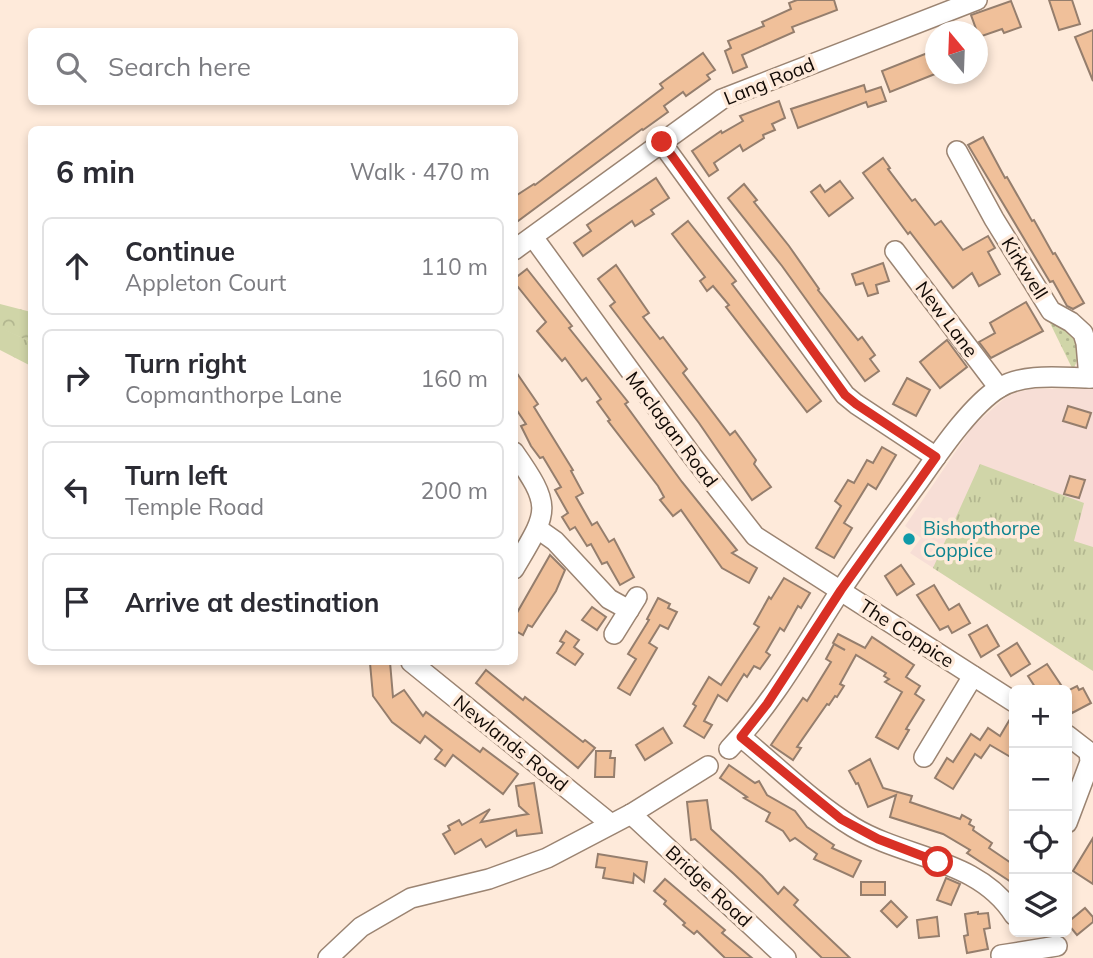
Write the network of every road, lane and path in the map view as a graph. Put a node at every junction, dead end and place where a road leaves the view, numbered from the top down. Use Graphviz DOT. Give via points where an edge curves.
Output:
graph roads {
  1 [pos="977,0"];
  2 [pos="662,142"];
  3 [pos="957,151"];
  4 [pos="533,237"];
  5 [pos="518,247"];
  6 [pos="895,251"];
  7 [pos="1091,378"];
  8 [pos="999,388"];
  9 [pos="936,457"];
  10 [pos="518,458"];
  11 [pos="538,529"];
  12 [pos="518,562"];
  13 [pos="841,590"];
  14 [pos="614,634"];
  15 [pos="415,665"];
  16 [pos="973,676"];
  17 [pos="1009,699"];
  18 [pos="1072,739"];
  19 [pos="1091,751"];
  20 [pos="924,758"];
  21 [pos="708,766"];
  22 [pos="1072,811"];
  23 [pos="631,814"];
  24 [pos="611,824"];
  25 [pos="1009,908"];
  26 [pos="1024,941"];
  27 [pos="1057,946"];
  28 [pos="1001,955"];
  29 [pos="328,958"];
  30 [pos="786,958"];
  1 -- 2 [label="street, Lang Road" via="737,91"];
  2 -- 4 [label="street, Lang Road"];
  2 -- 9 [label="street" via="845,395"];
  3 -- 7 [label="street, Kirkwell" via="1051,311 1083,333"];
  4 -- 5 [label="street, Lang Road"];
  4 -- 13 [label="street, Maclagan Road" via="745,526"];
  6 -- 8 [label="street, New Lane"];
  7 -- 8 [label="street" via="1040,377"];
  8 -- 9 [label="street" via="974,410"];
  9 -- 13 [label="street"];
  10 -- 11 [label="street" via="542,498"];
  11 -- 12 [label="street"];
  11 -- 14 [label="street" via="555,541 602,593 633,604"];
  13 -- 16 [label="street, The Coppice"];
  13 -- 25 [label="street" via="767,704 735,743 841,819 878,839 972,876"];
  15 -- 24 [label="street, Newlands Road"];
  16 -- 17 [label="street, The Coppice"];
  16 -- 20 [label="street, The Coppice"];
  18 -- 19 [label="street"];
  19 -- 22 [label="street"];
  21 -- 23 [label="street"];
  23 -- 24 [label="street"];
  23 -- 30 [label="street, Bridge Road"];
  24 -- 29 [label="street" via="547,858 489,879 411,898 361,928"];
  26 -- 27 [label="street"];
  26 -- 28 [label="street"];
}
